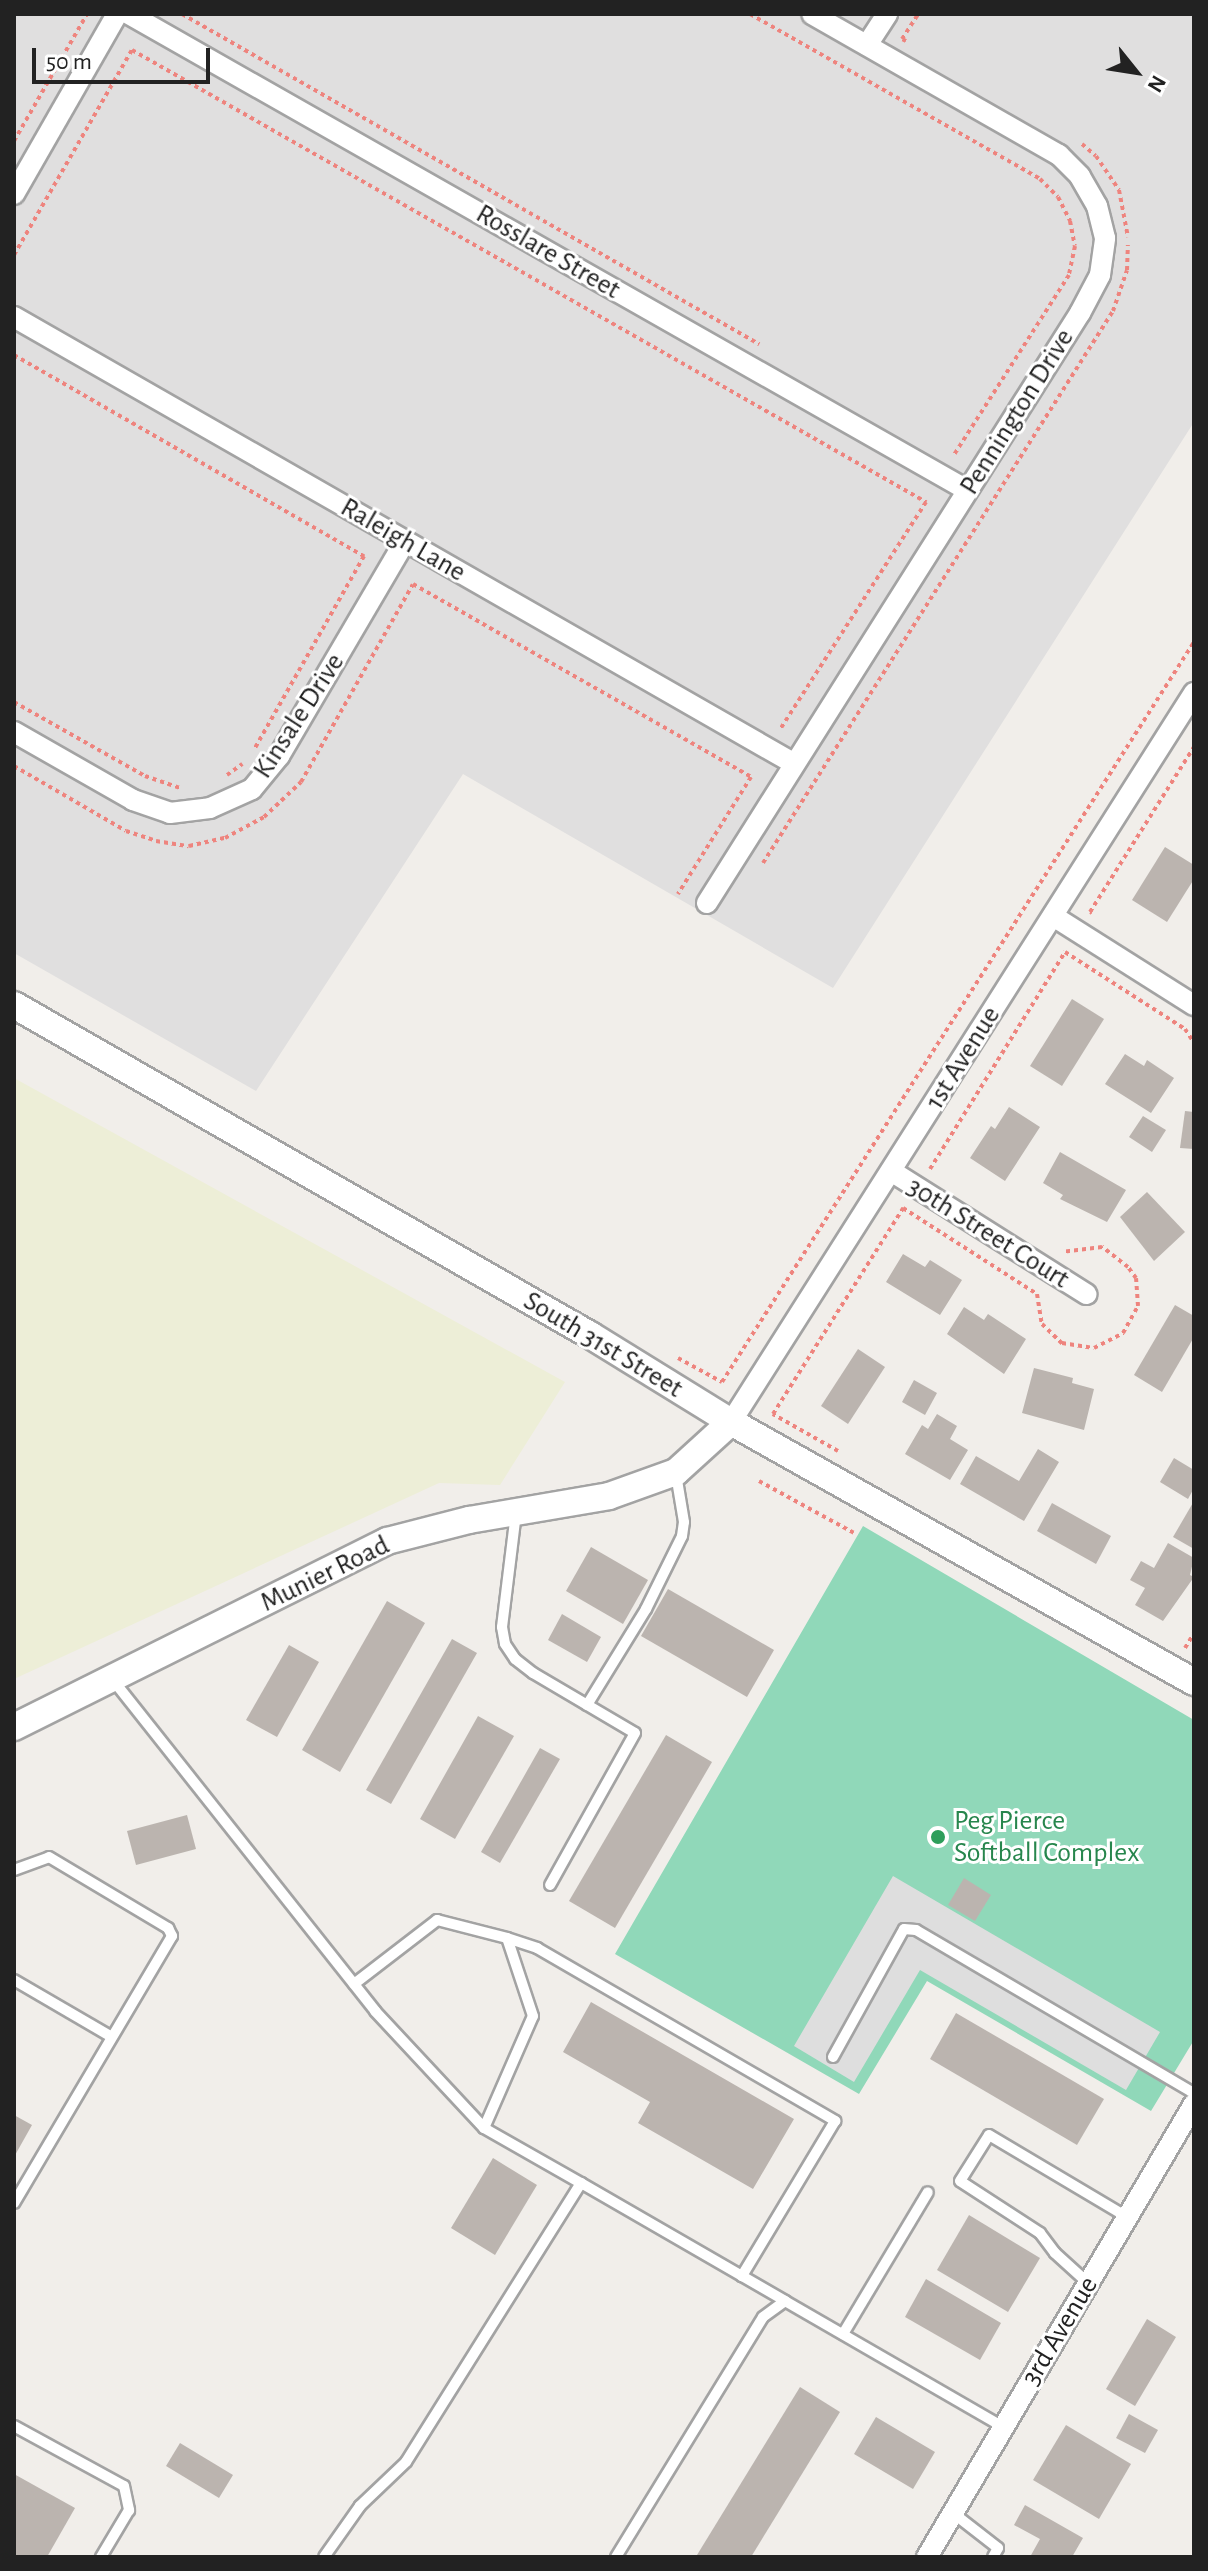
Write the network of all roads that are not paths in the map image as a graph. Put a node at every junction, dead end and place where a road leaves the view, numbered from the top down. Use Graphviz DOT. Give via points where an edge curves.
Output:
graph roads {
  1 [pos="117,14"];
  2 [pos="129,14"];
  3 [pos="812,14"];
  4 [pos="887,14"];
  5 [pos="867,45"];
  6 [pos="14,194"];
  7 [pos="14,317"];
  8 [pos="967,490"];
  9 [pos="405,541"];
  10 [pos="1194,693"];
  11 [pos="14,732"];
  12 [pos="793,763"];
  13 [pos="707,903"];
  14 [pos="1053,916"];
  15 [pos="14,1005"];
  16 [pos="1194,1005"];
  17 [pos="891,1171"];
  18 [pos="1086,1294"];
  19 [pos="731,1422"];
  20 [pos="676,1472"];
  21 [pos="516,1511"];
  22 [pos="113,1680"];
  23 [pos="1193,1680"];
  24 [pos="587,1705"];
  25 [pos="14,1727"];
  26 [pos="14,1870"];
  27 [pos="550,1885"];
  28 [pos="507,1938"];
  29 [pos="14,1980"];
  30 [pos="354,1984"];
  31 [pos="112,2037"];
  32 [pos="833,2057"];
  33 [pos="1194,2093"];
  34 [pos="1194,2104"];
  35 [pos="484,2128"];
  36 [pos="581,2183"];
  37 [pos="928,2192"];
  38 [pos="14,2203"];
  39 [pos="1127,2217"];
  40 [pos="742,2276"];
  41 [pos="1088,2283"];
  42 [pos="785,2301"];
  43 [pos="843,2334"];
  44 [pos="14,2426"];
  45 [pos="1003,2427"];
  46 [pos="953,2513"];
  47 [pos="101,2557"];
  48 [pos="324,2557"];
  49 [pos="616,2557"];
  50 [pos="927,2557"];
  51 [pos="993,2557"];
  1 -- 6 [label="street"];
  2 -- 8 [label="street, Rosslare Street"];
  3 -- 5 [label="street, Pennington Drive"];
  4 -- 5 [label="street"];
  5 -- 8 [label="street, Pennington Drive" via="1059,155 1080,176 1097,206 1105,238 1100,275 1080,313"];
  7 -- 9 [label="street, Raleigh Lane"];
  8 -- 12 [label="street, Pennington Drive"];
  9 -- 11 [label="street, Kinsale Drive" via="279,756 252,789 210,808 170,813 133,800"];
  9 -- 12 [label="street, Raleigh Lane"];
  10 -- 14 [label="street, 1st Avenue"];
  12 -- 13 [label="street, Pennington Drive"];
  14 -- 16 [label="street"];
  14 -- 17 [label="street, 1st Avenue"];
  15 -- 19 [label="street, South 31st Street" via="590,1335"];
  17 -- 18 [label="street, 30th Street Court"];
  17 -- 19 [label="street, 1st Avenue"];
  19 -- 20 [label="street, Munier Road"];
  19 -- 23 [label="street, South 31st Street"];
  20 -- 21 [label="street, Munier Road" via="609,1496"];
  20 -- 24 [label="lane" via="682,1536 646,1609"];
  21 -- 22 [label="street, Munier Road" via="387,1541"];
  21 -- 24 [label="lane" via="503,1612 505,1644 533,1673"];
  22 -- 25 [label="street, Munier Road"];
  22 -- 30 [label="lane"];
  24 -- 27 [label="lane" via="635,1733"];
  26 -- 31 [label="lane" via="49,1857 168,1928 172,1936"];
  28 -- 30 [label="lane" via="437,1920"];
  28 -- 35 [label="lane" via="533,2016"];
  28 -- 40 [label="lane" via="537,1948 835,2121"];
  29 -- 31 [label="lane"];
  30 -- 35 [label="lane"];
  31 -- 38 [label="lane"];
  32 -- 33 [label="lane" via="904,1929 916,1930"];
  34 -- 39 [label="street, 3rd Avenue"];
  35 -- 36 [label="lane"];
  36 -- 40 [label="lane"];
  36 -- 48 [label="lane" via="406,2462 360,2506"];
  37 -- 43 [label="lane"];
  39 -- 41 [label="street, 3rd Avenue"];
  39 -- 41 [label="lane" via="989,2135 960,2181 1040,2233"];
  40 -- 42 [label="lane"];
  41 -- 45 [label="street, 3rd Avenue"];
  42 -- 43 [label="lane"];
  42 -- 49 [label="lane" via="763,2317"];
  43 -- 45 [label="lane"];
  44 -- 47 [label="lane" via="124,2486 129,2510"];
  45 -- 46 [label="street, 3rd Avenue"];
  46 -- 50 [label="street, 3rd Avenue"];
  46 -- 51 [label="lane" via="998,2548"];
}
